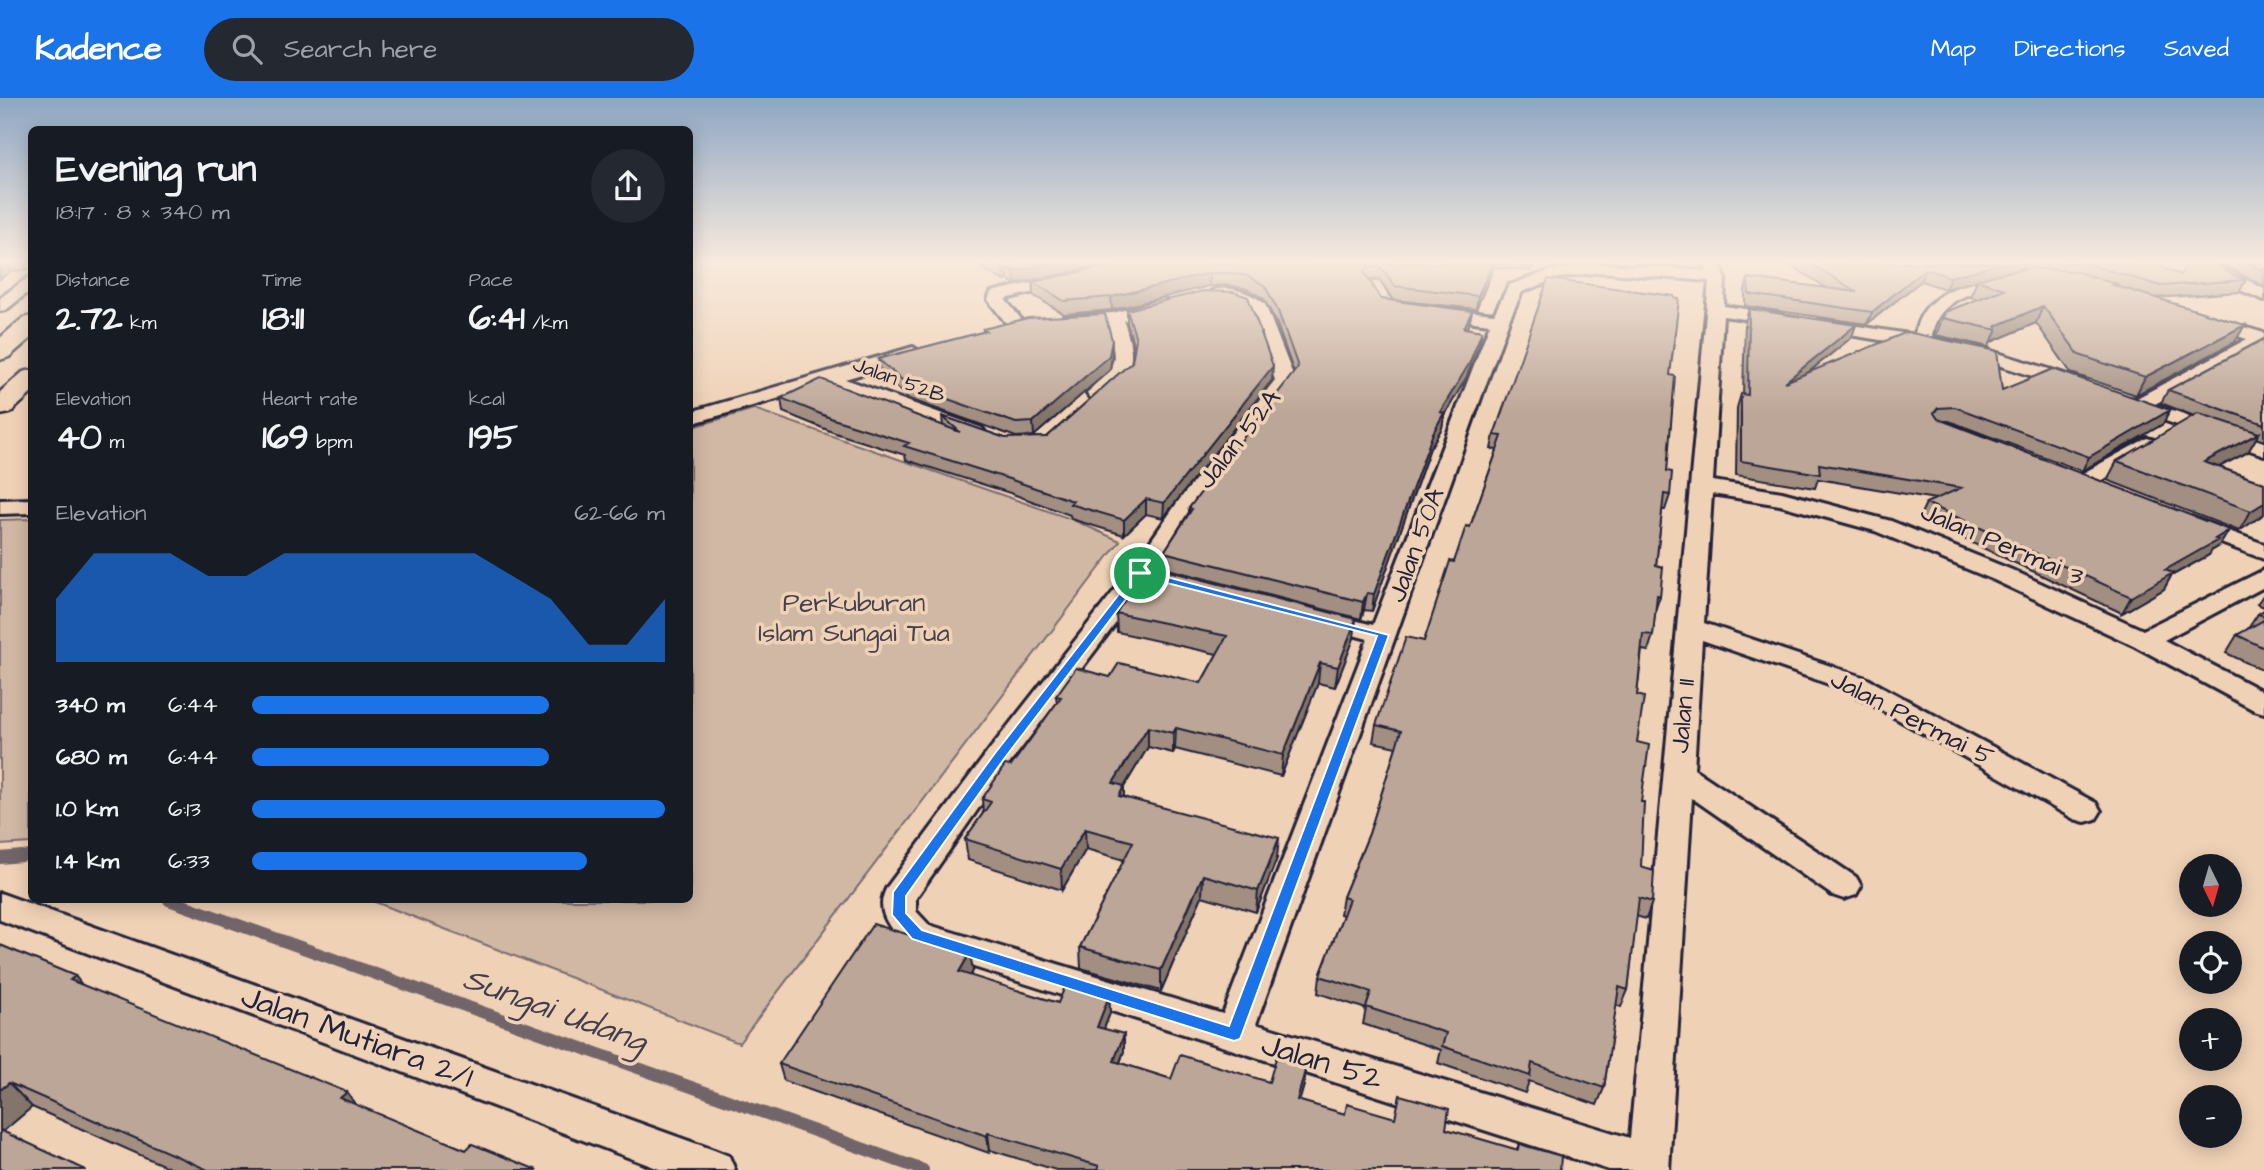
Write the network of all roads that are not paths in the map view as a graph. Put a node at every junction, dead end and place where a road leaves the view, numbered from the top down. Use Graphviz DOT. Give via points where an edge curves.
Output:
graph roads {
  1 [pos="1003,313"];
  2 [pos="1131,313"];
  3 [pos="1259,313"];
  4 [pos="1443,313"];
  5 [pos="1503,313"];
  6 [pos="1715,313"];
  7 [pos="1736,313"];
  8 [pos="1932,313"];
  9 [pos="2185,314"];
  10 [pos="1114,318"];
  11 [pos="1500,320"];
  12 [pos="28,327"];
  13 [pos="2264,338"];
  14 [pos="1923,340"];
  15 [pos="926,349"];
  16 [pos="0,352"];
  17 [pos="825,378"];
  18 [pos="28,382"];
  19 [pos="2090,388"];
  20 [pos="2114,397"];
  21 [pos="2138,405"];
  22 [pos="0,407"];
  23 [pos="1081,409"];
  24 [pos="693,417"];
  25 [pos="2185,422"];
  26 [pos="988,437"];
  27 [pos="2264,449"];
  28 [pos="2057,473"];
  29 [pos="2082,483"];
  30 [pos="1699,485"];
  31 [pos="2108,493"];
  32 [pos="28,506"];
  33 [pos="0,507"];
  34 [pos="2173,517"];
  35 [pos="2264,551"];
  36 [pos="1140,573"];
  37 [pos="2264,577"];
  38 [pos="1167,580"];
  39 [pos="1302,614"];
  40 [pos="1692,628"];
  41 [pos="1383,635"];
  42 [pos="2144,640"];
  43 [pos="2264,704"];
  44 [pos="1678,773"];
  45 [pos="2085,811"];
  46 [pos="1844,886"];
  47 [pos="0,906"];
  48 [pos="917,935"];
  49 [pos="1234,1034"];
  50 [pos="1648,1166"];
  51 [pos="712,1170"];
  1 -- 10 [label="street, Jalan 52A" via="1009,326"];
  2 -- 10 [label="street, Jalan 52A"];
  3 -- 36 [label="street, Jalan 52A" via="1285,380"];
  4 -- 11 [label="street"];
  5 -- 11 [label="street, Jalan 50A"];
  6 -- 30 [label="street, Jalan 11"];
  7 -- 14 [label="street"];
  8 -- 14 [label="street"];
  9 -- 13 [label="street"];
  10 -- 23 [label="street" via="1124,353 1121,373"];
  11 -- 41 [label="street, Jalan 50A"];
  12 -- 16 [label="main road"];
  13 -- 21 [label="street"];
  14 -- 19 [label="street" via="2005,359"];
  15 -- 17 [label="street"];
  17 -- 24 [label="street"];
  17 -- 26 [label="street, Jalan 52B"];
  18 -- 22 [label="main road"];
  20 -- 21 [label="street"];
  21 -- 25 [label="street"];
  25 -- 27 [label="street"];
  25 -- 29 [label="street"];
  28 -- 29 [label="street"];
  29 -- 31 [label="street"];
  30 -- 40 [label="street, Jalan 11"];
  30 -- 42 [label="street, Jalan Permai 3" via="1782,499 1883,526"];
  32 -- 33 [label="street"];
  34 -- 35 [label="street"];
  36 -- 38 [label="street"];
  36 -- 48 [label="street, Jalan 52A" via="899,895 899,915"];
  37 -- 42 [label="street"];
  39 -- 41 [label="street"];
  40 -- 44 [label="street, Jalan 11"];
  40 -- 45 [label="street, Jalan Permai 5" via="1856,684"];
  41 -- 49 [label="street, Jalan 50A"];
  42 -- 43 [label="street, Jalan Permai 3"];
  44 -- 46 [label="street"];
  44 -- 50 [label="street, Jalan 11"];
  47 -- 51 [label="street, Jalan Mutiara 2/1"];
  48 -- 49 [label="street, Jalan 52"];
  49 -- 50 [label="street, Jalan 52"];
}
